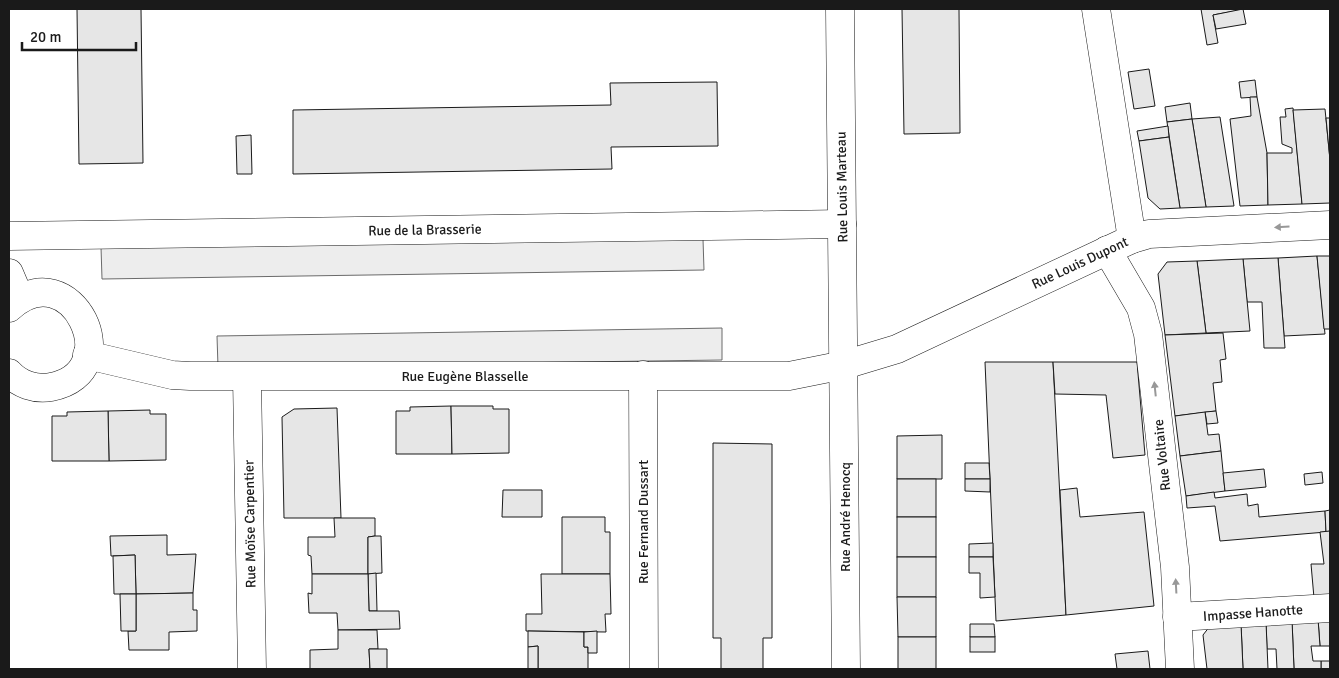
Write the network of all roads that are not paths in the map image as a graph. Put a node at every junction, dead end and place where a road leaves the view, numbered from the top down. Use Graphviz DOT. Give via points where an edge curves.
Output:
graph roads {
  1 [pos="840,9"];
  2 [pos="1096,9"];
  3 [pos="842,224"];
  4 [pos="1330,225"];
  5 [pos="9,236"];
  6 [pos="1132,239"];
  7 [pos="1107,250"];
  8 [pos="9,273"];
  9 [pos="14,304"];
  10 [pos="87,355"];
  11 [pos="844,365"];
  12 [pos="9,373"];
  13 [pos="643,375"];
  14 [pos="247,378"];
  15 [pos="1330,608"];
  16 [pos="1177,617"];
  17 [pos="252,669"];
  18 [pos="644,669"];
  19 [pos="846,669"];
  20 [pos="1180,669"];
  1 -- 3 [label="street, Rue Louis Marteau"];
  2 -- 6 [label="street"];
  3 -- 5 [label="street, Rue de la Brasserie"];
  3 -- 11 [label="street, Rue Louis Marteau"];
  4 -- 6 [label="street, Rue Louis Dupont, one-way" via="1149,234"];
  6 -- 7 [label="street, Rue Louis Dupont"];
  7 -- 11 [label="street, Rue Louis Dupont" via="904,345"];
  16 -- 7 [label="street, Rue Voltaire, one-way" via="1175,568 1148,334 1141,308"];
  8 -- 9 [label="street"];
  9 -- 10 [label="street" via="43,294 58,297 72,305 83,316 89,331"];
  10 -- 12 [label="street" via="75,374 55,386 32,386"];
  10 -- 14 [label="street, Rue Eugène Blasselle" via="172,375"];
  11 -- 13 [label="street, Rue Eugène Blasselle" via="789,376"];
  11 -- 19 [label="street, Rue André Henocq"];
  13 -- 14 [label="street, Rue Eugène Blasselle"];
  13 -- 18 [label="street, Rue Fernand Dussart"];
  14 -- 17 [label="street, Rue Moïse Carpentier"];
  15 -- 16 [label="street, Impasse Hanotte"];
  16 -- 20 [label="street, Rue Voltaire"];
}
